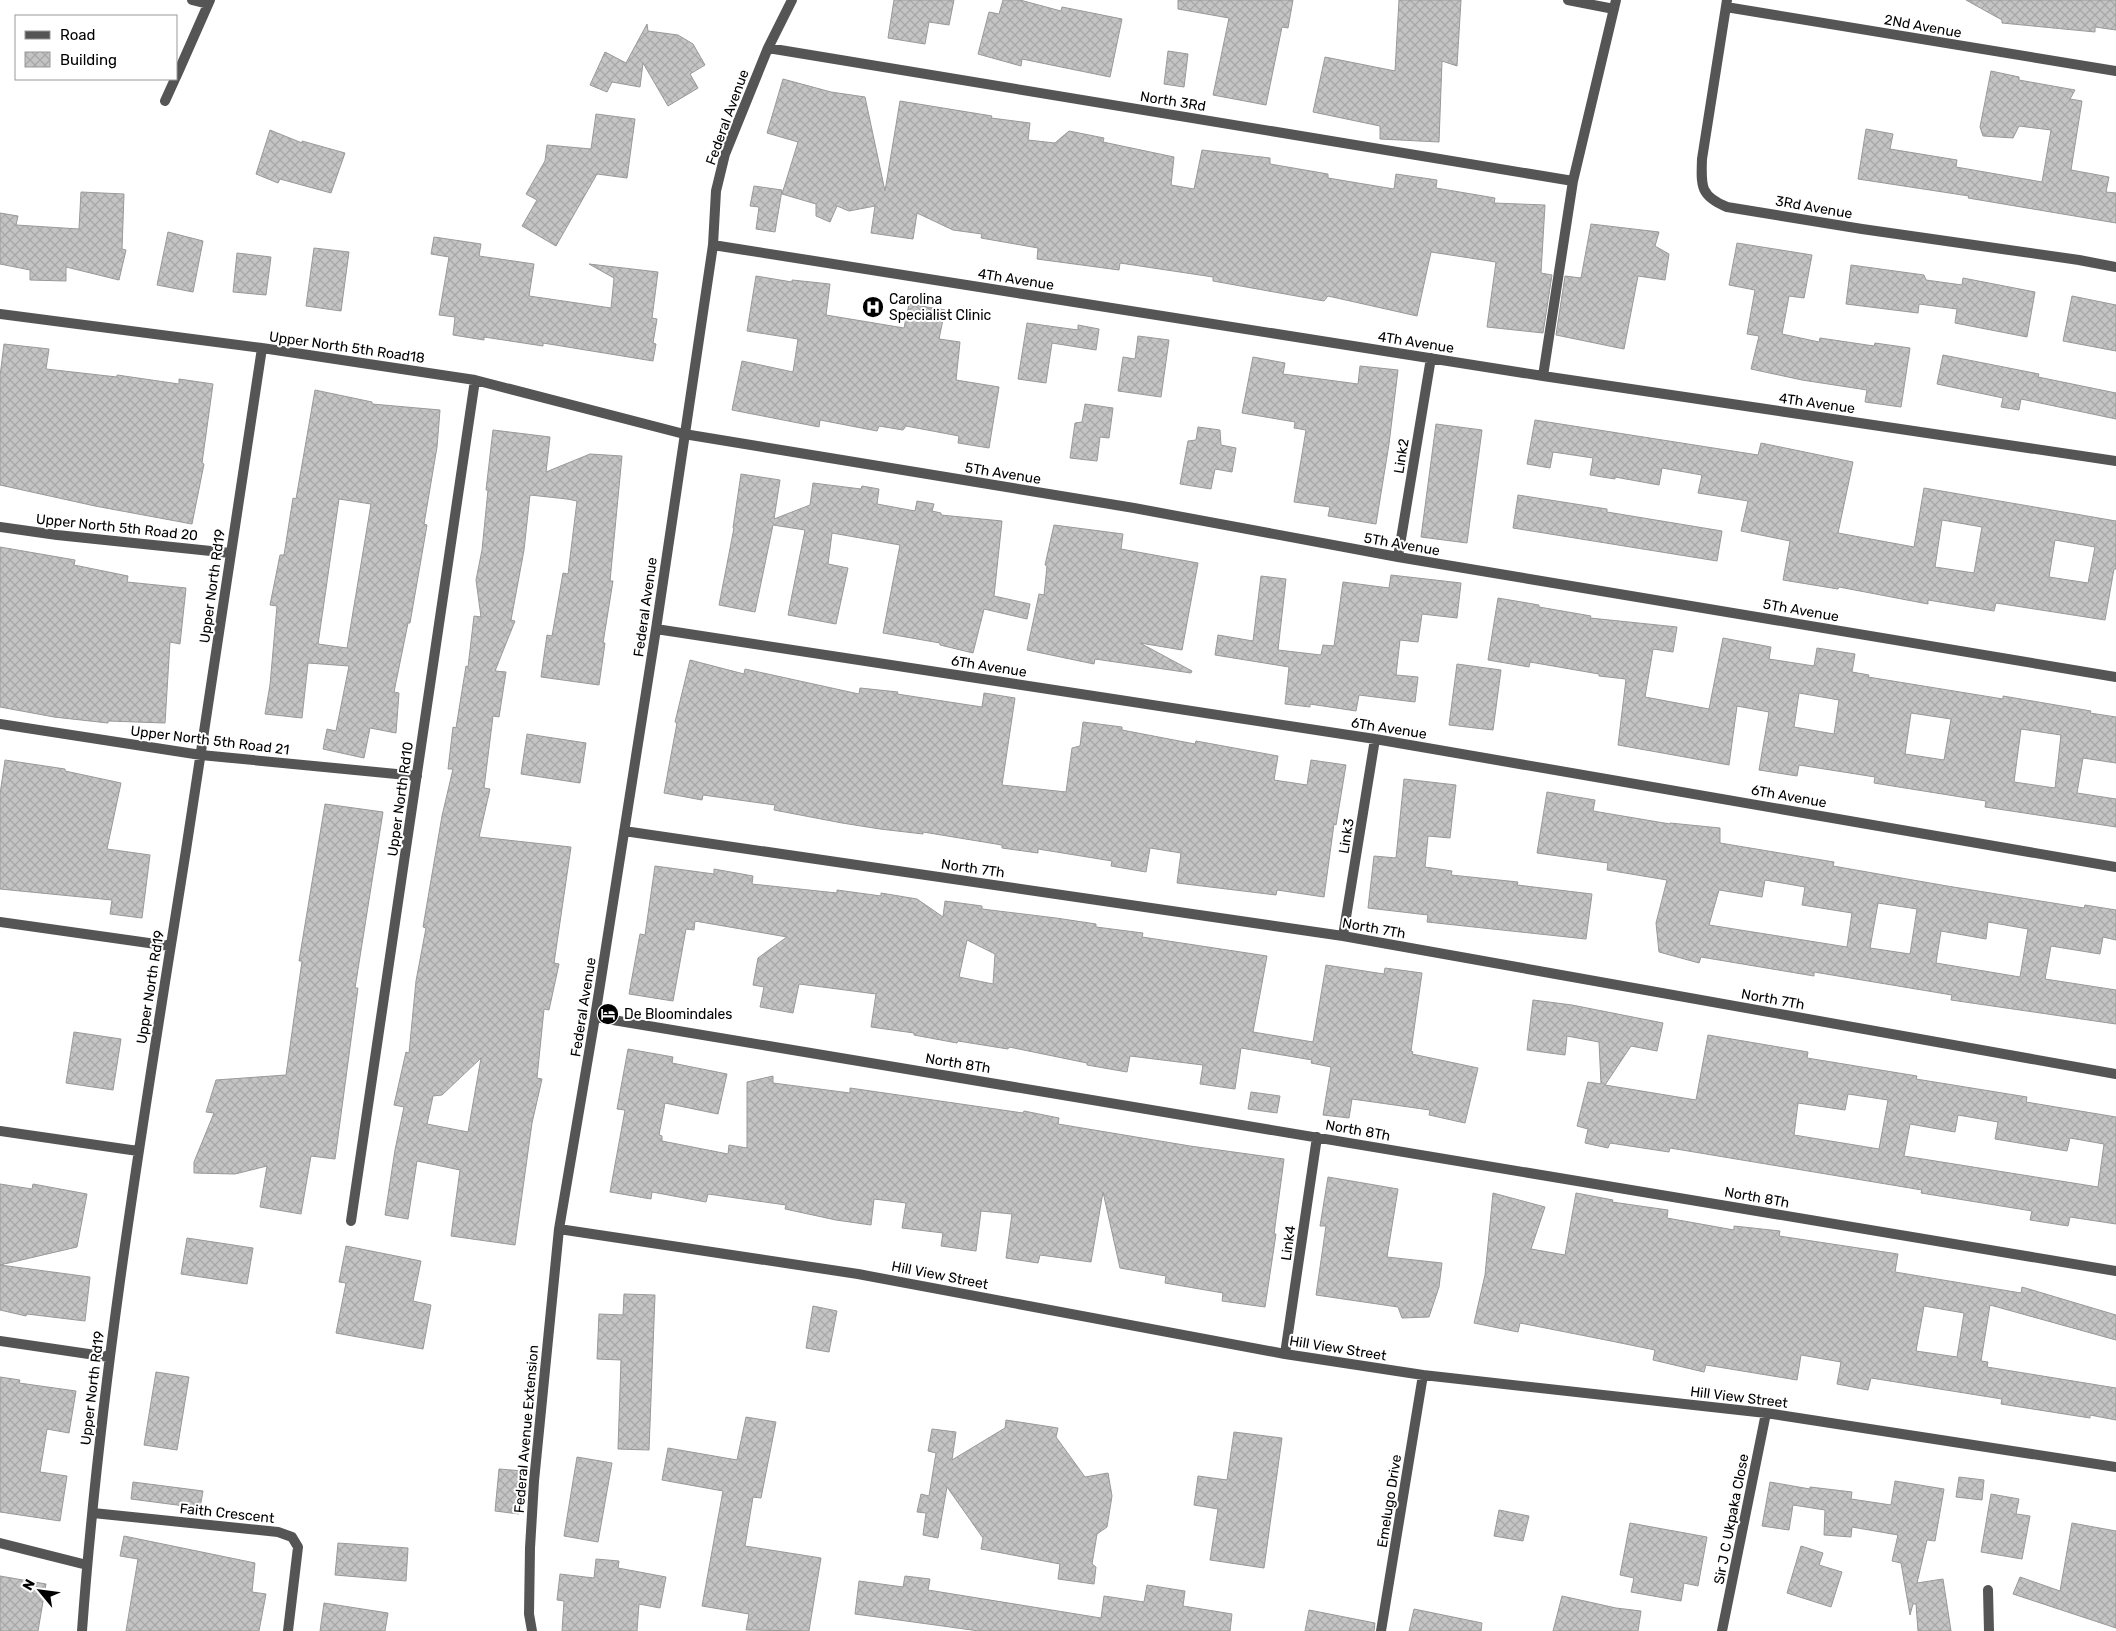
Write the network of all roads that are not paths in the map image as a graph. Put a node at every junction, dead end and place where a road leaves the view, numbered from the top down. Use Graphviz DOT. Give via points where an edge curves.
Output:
graph roads {
  1 [pos="192,0"];
  2 [pos="792,0"];
  3 [pos="1568,0"];
  4 [pos="209,2"];
  5 [pos="1726,3"];
  6 [pos="1615,4"];
  7 [pos="768,48"];
  8 [pos="2116,71"];
  9 [pos="178,73"];
  10 [pos="175,80"];
  11 [pos="165,101"];
  12 [pos="1574,181"];
  13 [pos="713,245"];
  14 [pos="2116,267"];
  15 [pos="0,314"];
  16 [pos="262,348"];
  17 [pos="1432,358"];
  18 [pos="1543,376"];
  19 [pos="475,380"];
  20 [pos="684,434"];
  21 [pos="2116,461"];
  22 [pos="0,527"];
  23 [pos="230,553"];
  24 [pos="1398,557"];
  25 [pos="656,628"];
  26 [pos="2116,678"];
  27 [pos="0,724"];
  28 [pos="1375,739"];
  29 [pos="201,755"];
  30 [pos="417,776"];
  31 [pos="624,831"];
  32 [pos="2116,867"];
  33 [pos="0,922"];
  34 [pos="1343,936"];
  35 [pos="170,946"];
  36 [pos="595,1017"];
  37 [pos="2116,1074"];
  38 [pos="0,1132"];
  39 [pos="1317,1137"];
  40 [pos="138,1151"];
  41 [pos="351,1221"];
  42 [pos="559,1229"];
  43 [pos="2116,1271"];
  44 [pos="0,1341"];
  45 [pos="1286,1354"];
  46 [pos="109,1357"];
  47 [pos="1423,1375"];
  48 [pos="1766,1413"];
  49 [pos="2116,1467"];
  50 [pos="93,1513"];
  51 [pos="0,1543"];
  52 [pos="87,1565"];
  53 [pos="1988,1590"];
  54 [pos="82,1631"];
  55 [pos="288,1631"];
  56 [pos="532,1631"];
  57 [pos="1381,1631"];
  58 [pos="1722,1631"];
  59 [pos="1989,1631"];
  1 -- 4 [label="street"];
  2 -- 7 [label="street, Federal Avenue"];
  3 -- 6 [label="street"];
  4 -- 9 [label="street"];
  5 -- 8 [label="street, 2Nd Avenue"];
  5 -- 14 [label="street, 3Rd Avenue" via="1702,159 1704,193 1714,202 1862,230"];
  6 -- 12 [label="street"];
  7 -- 12 [label="street, North 3Rd"];
  7 -- 13 [label="street, Federal Avenue" via="725,154 716,191"];
  10 -- 11 [label="street"];
  12 -- 18 [label="street"];
  13 -- 17 [label="street, 4Th Avenue"];
  13 -- 20 [label="street, Federal Avenue"];
  15 -- 16 [label="street, Upper North 5th Road18"];
  16 -- 19 [label="street, Upper North 5th Road18"];
  16 -- 23 [label="street, Upper North Rd19"];
  17 -- 18 [label="street, 4Th Avenue"];
  17 -- 24 [label="street, Link2"];
  18 -- 21 [label="street, 4Th Avenue"];
  19 -- 20 [label="street, Upper North 5th Road18"];
  19 -- 30 [label="street, Upper North Rd10"];
  20 -- 24 [label="street, 5Th Avenue" via="1134,508"];
  20 -- 25 [label="street, Federal Avenue"];
  22 -- 23 [label="street, Upper North 5th Road 20"];
  23 -- 29 [label="street, Upper North Rd19"];
  24 -- 26 [label="street, 5Th Avenue"];
  25 -- 28 [label="street, 6Th Avenue"];
  25 -- 31 [label="street, Federal Avenue"];
  27 -- 29 [label="street, Upper North 5th Road 21"];
  28 -- 32 [label="street, 6Th Avenue"];
  28 -- 34 [label="street, Link3"];
  29 -- 30 [label="street, Upper North 5th Road 21"];
  29 -- 35 [label="street, Upper North Rd19"];
  30 -- 41 [label="street, Upper North Rd10"];
  31 -- 34 [label="street, North 7Th"];
  31 -- 36 [label="street, Federal Avenue"];
  33 -- 35 [label="street"];
  34 -- 37 [label="street, North 7Th"];
  35 -- 40 [label="street, Upper North Rd19"];
  36 -- 39 [label="street, North 8Th"];
  36 -- 42 [label="street, Federal Avenue"];
  38 -- 40 [label="street"];
  39 -- 43 [label="street, North 8Th"];
  39 -- 45 [label="street, Link4"];
  40 -- 46 [label="street, Upper North Rd19"];
  42 -- 45 [label="street, Hill View Street" via="858,1274"];
  42 -- 56 [label="street, Federal Avenue Extension" via="532,1518 529,1614"];
  44 -- 46 [label="street"];
  45 -- 47 [label="street, Hill View Street"];
  46 -- 50 [label="street, Upper North Rd19"];
  47 -- 48 [label="street, Hill View Street"];
  47 -- 57 [label="street, Emelugo Drive"];
  48 -- 49 [label="street, Hill View Street"];
  48 -- 58 [label="street, Sir J C Ukpaka Close"];
  50 -- 52 [label="street, Upper North Rd19"];
  50 -- 55 [label="street, Faith Crescent" via="278,1532 292,1538 298,1547"];
  51 -- 52 [label="street"];
  52 -- 54 [label="street, Upper North Rd19"];
  53 -- 59 [label="street"];
}
